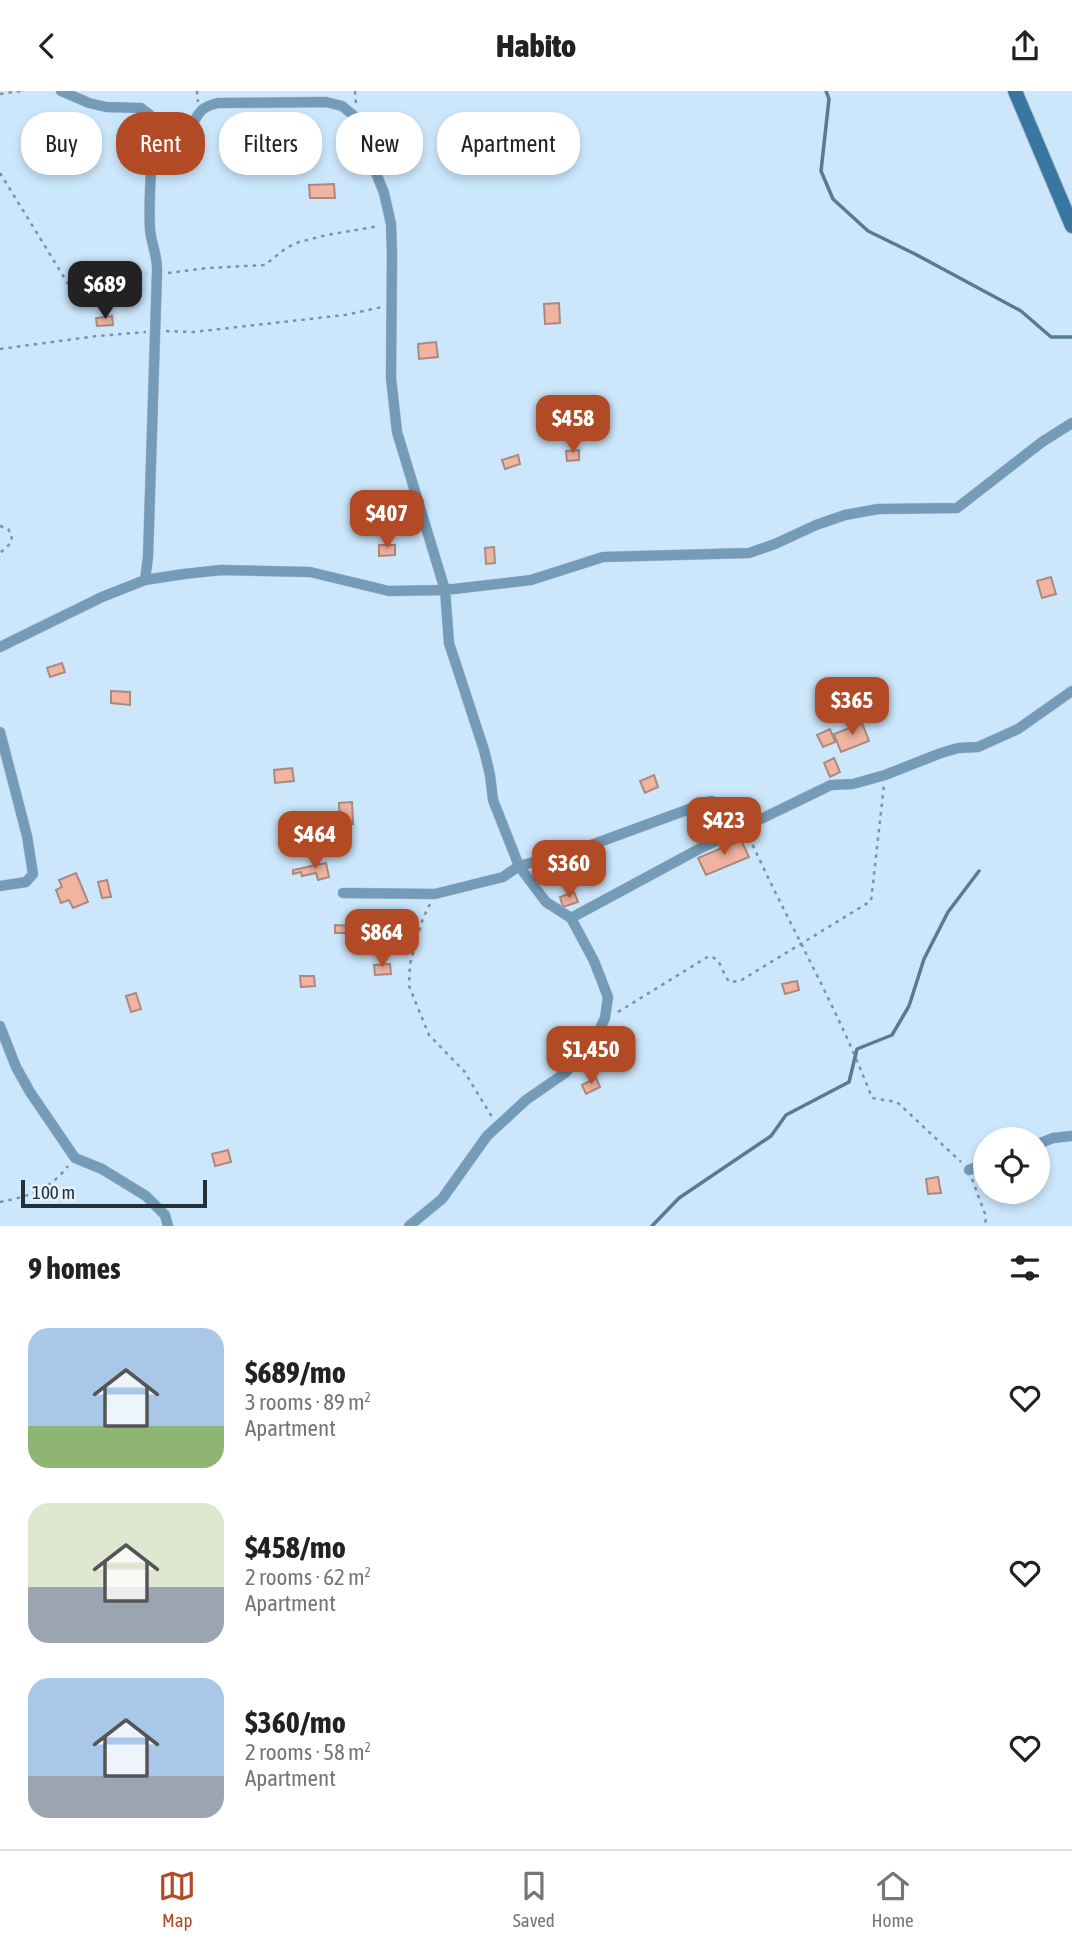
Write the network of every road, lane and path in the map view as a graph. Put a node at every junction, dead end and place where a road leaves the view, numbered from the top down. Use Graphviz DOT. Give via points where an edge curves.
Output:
graph roads {
  1 [pos="21,91"];
  2 [pos="61,91"];
  3 [pos="1015,91"];
  4 [pos="0,94"];
  5 [pos="274,103"];
  6 [pos="146,112"];
  7 [pos="198,112"];
  8 [pos="0,173"];
  9 [pos="152,175"];
  10 [pos="301,176"];
  11 [pos="391,225"];
  12 [pos="1072,226"];
  13 [pos="158,272"];
  14 [pos="393,305"];
  15 [pos="154,331"];
  16 [pos="0,349"];
  17 [pos="1072,423"];
  18 [pos="0,526"];
  19 [pos="0,553"];
  20 [pos="145,580"];
  21 [pos="445,590"];
  22 [pos="0,647"];
  23 [pos="1072,691"];
  24 [pos="0,731"];
  25 [pos="885,775"];
  26 [pos="756,822"];
  27 [pos="745,828"];
  28 [pos="519,866"];
  29 [pos="0,886"];
  30 [pos="343,893"];
  31 [pos="435,894"];
  32 [pos="571,918"];
  33 [pos="802,944"];
  34 [pos="605,1018"];
  35 [pos="0,1026"];
  36 [pos="487,1136"];
  37 [pos="1072,1136"];
  38 [pos="1050,1139"];
  39 [pos="75,1158"];
  40 [pos="973,1168"];
  41 [pos="969,1170"];
  42 [pos="0,1202"];
  43 [pos="168,1226"];
  44 [pos="409,1226"];
  45 [pos="986,1226"];
  1 -- 4 [label="path"];
  2 -- 6 [label="street" via="89,103"];
  3 -- 12 [label="street"];
  5 -- 7 [label="street" via="218,103"];
  5 -- 10 [label="path" via="287,125 290,155"];
  5 -- 11 [label="street" via="326,102 353,114 384,193"];
  8 -- 13 [label="path" via="70,287"];
  9 -- 13 [label="street" via="151,244"];
  11 -- 13 [label="path" via="299,242 265,265"];
  11 -- 14 [label="street"];
  13 -- 15 [label="street"];
  14 -- 15 [label="path" via="193,332"];
  14 -- 21 [label="street" via="391,378 397,432"];
  15 -- 16 [label="path"];
  15 -- 20 [label="street"];
  17 -- 21 [label="street" via="957,508 878,509 845,515 749,553 603,557 531,580"];
  18 -- 19 [label="path" via="12,535 11,543"];
  20 -- 21 [label="street" via="221,570 310,572 389,591"];
  20 -- 22 [label="street"];
  21 -- 28 [label="street" via="449,643 484,750 496,811"];
  23 -- 25 [label="street" via="1018,729 978,747 941,753"];
  24 -- 29 [label="street" via="33,874 26,882"];
  25 -- 26 [label="street" via="831,785"];
  25 -- 33 [label="path" via="871,901"];
  26 -- 27 [label="street"];
  26 -- 28 [label="street" via="711,801 575,851"];
  27 -- 32 [label="street"];
  27 -- 33 [label="path"];
  28 -- 31 [label="street" via="503,877"];
  28 -- 32 [label="street" via="546,902"];
  30 -- 31 [label="street"];
  31 -- 36 [label="path" via="410,964 409,986 429,1035 464,1071 494,1119"];
  32 -- 34 [label="street" via="607,997"];
  33 -- 34 [label="path" via="740,981 727,980 721,965 709,956"];
  33 -- 41 [label="path" via="872,1098 897,1102"];
  34 -- 36 [label="street" via="594,1041 565,1073 526,1100"];
  35 -- 39 [label="street" via="30,1092"];
  36 -- 44 [label="street" via="442,1199"];
  37 -- 38 [label="street"];
  39 -- 42 [label="path" via="55,1182 24,1198"];
  39 -- 43 [label="street" via="146,1196 165,1215"];
  40 -- 41 [label="street"];
  41 -- 45 [label="path"];
}
